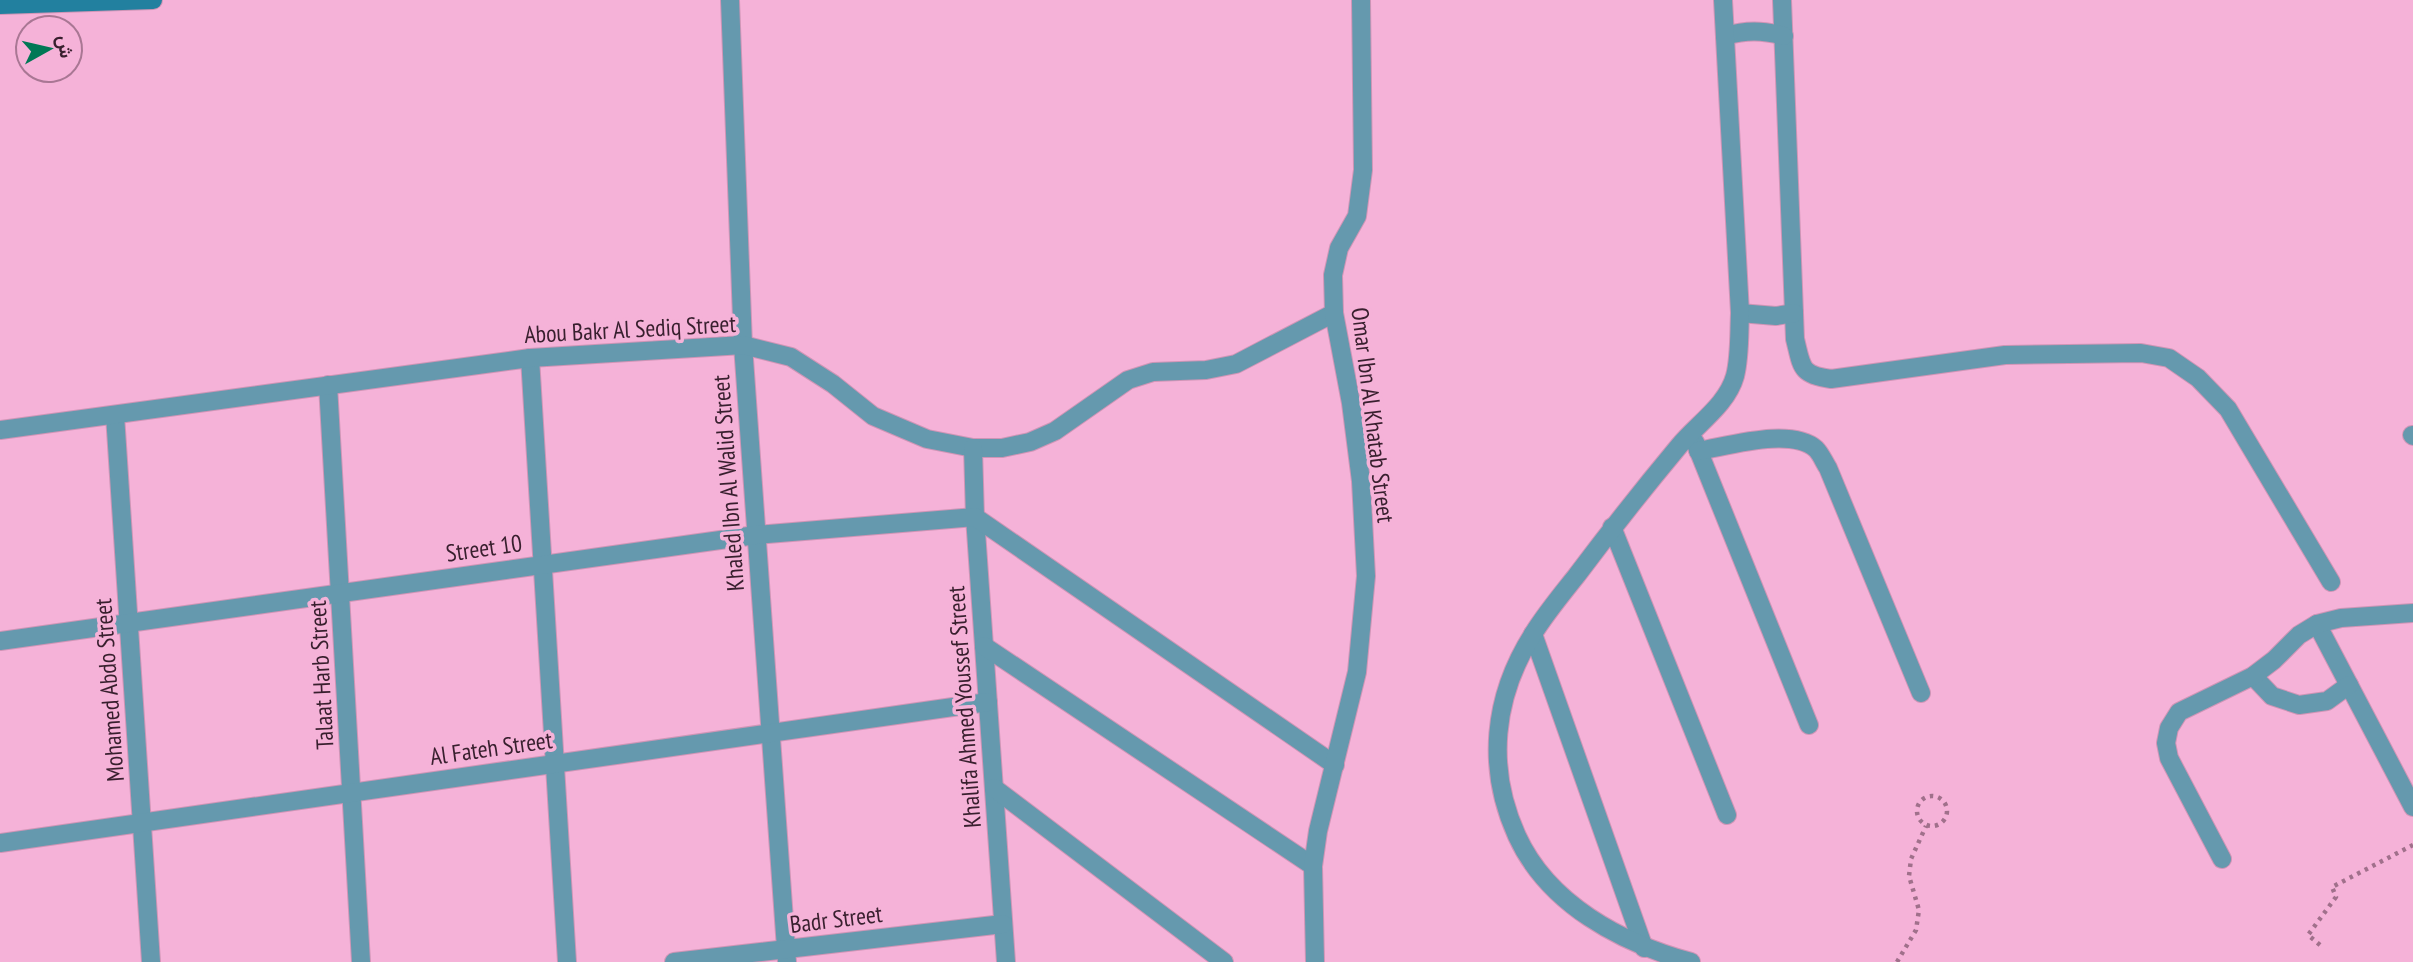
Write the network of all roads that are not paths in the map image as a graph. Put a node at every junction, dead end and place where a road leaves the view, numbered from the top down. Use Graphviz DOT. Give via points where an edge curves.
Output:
graph roads {
  1 [pos="153,0"];
  2 [pos="730,0"];
  3 [pos="1361,0"];
  4 [pos="1723,0"];
  5 [pos="1782,0"];
  6 [pos="0,5"];
  7 [pos="1725,36"];
  8 [pos="1784,36"];
  9 [pos="1334,313"];
  10 [pos="1740,313"];
  11 [pos="1794,313"];
  12 [pos="744,345"];
  13 [pos="530,358"];
  14 [pos="328,386"];
  15 [pos="115,415"];
  16 [pos="0,430"];
  17 [pos="1691,432"];
  18 [pos="974,448"];
  19 [pos="1699,451"];
  20 [pos="975,517"];
  21 [pos="1612,527"];
  22 [pos="756,535"];
  23 [pos="543,565"];
  24 [pos="2331,582"];
  25 [pos="341,593"];
  26 [pos="2413,613"];
  27 [pos="130,623"];
  28 [pos="2317,624"];
  29 [pos="1532,634"];
  30 [pos="0,641"];
  31 [pos="984,646"];
  32 [pos="2253,676"];
  33 [pos="2349,685"];
  34 [pos="1921,693"];
  35 [pos="988,702"];
  36 [pos="1809,724"];
  37 [pos="769,732"];
  38 [pos="555,763"];
  39 [pos="1335,765"];
  40 [pos="994,788"];
  41 [pos="351,792"];
  42 [pos="2413,807"];
  43 [pos="1727,815"];
  44 [pos="142,823"];
  45 [pos="0,843"];
  46 [pos="2222,859"];
  47 [pos="1313,866"];
  48 [pos="1003,924"];
  49 [pos="1644,948"];
  50 [pos="786,956"];
  51 [pos="1670,959"];
  52 [pos="1008,960"];
  53 [pos="151,962"];
  54 [pos="361,962"];
  55 [pos="567,962"];
  56 [pos="674,962"];
  57 [pos="1224,962"];
  58 [pos="1315,962"];
  59 [pos="1691,962"];
  1 -- 6 [label="main road"];
  2 -- 12 [label="street, Khaled Ibn Al Walid Street"];
  3 -- 9 [label="street, Omar Ibn Al Khatab Street" via="1361,196 1357,216 1339,248 1333,275"];
  4 -- 7 [label="street"];
  5 -- 8 [label="street"];
  7 -- 8 [label="street" via="1755,31"];
  7 -- 10 [label="street"];
  8 -- 11 [label="street"];
  9 -- 18 [label="street, Abou Bakr Al Sediq Street" via="1236,364 1153,372 1128,380 1055,431 1030,442"];
  9 -- 39 [label="street, Omar Ibn Al Khatab Street" via="1362,481 1366,576 1357,672"];
  10 -- 11 [label="street"];
  10 -- 17 [label="street" via="1735,377 1725,397"];
  11 -- 24 [label="street" via="1802,366 1813,377 1831,379 2005,355 2141,353 2169,358 2198,378 2228,409"];
  12 -- 13 [label="street, Abou Bakr Al Sediq Street"];
  12 -- 18 [label="street, Abou Bakr Al Sediq Street" via="791,357 873,416 926,439"];
  12 -- 22 [label="street, Khaled Ibn Al Walid Street"];
  13 -- 14 [label="street, Abou Bakr Al Sediq Street"];
  13 -- 23 [label="street"];
  14 -- 15 [label="street, Abou Bakr Al Sediq Street"];
  14 -- 25 [label="street, Talaat Harb Street"];
  15 -- 16 [label="street, Abou Bakr Al Sediq Street"];
  15 -- 27 [label="street, Mohamed Abdo Street"];
  17 -- 19 [label="street"];
  17 -- 21 [label="street"];
  18 -- 20 [label="street, Khalifa Ahmed Youssef Street"];
  19 -- 34 [label="street" via="1777,439 1798,439 1816,450 1828,468"];
  19 -- 36 [label="street"];
  20 -- 22 [label="street, Street 10"];
  20 -- 31 [label="street, Khalifa Ahmed Youssef Street"];
  20 -- 39 [label="street"];
  21 -- 29 [label="street"];
  21 -- 43 [label="street"];
  22 -- 23 [label="street, Street 10"];
  22 -- 37 [label="street, Khaled Ibn Al Walid Street"];
  23 -- 25 [label="street, Street 10"];
  23 -- 38 [label="street"];
  25 -- 27 [label="street, Street 10"];
  25 -- 41 [label="street, Talaat Harb Street"];
  26 -- 28 [label="street"];
  27 -- 30 [label="street, Street 10"];
  27 -- 44 [label="street, Mohamed Abdo Street"];
  28 -- 32 [label="street"];
  28 -- 33 [label="street"];
  29 -- 49 [label="street"];
  29 -- 49 [label="street" via="1499,716 1496,764 1505,810 1525,853 1554,890 1591,919"];
  31 -- 35 [label="street, Khalifa Ahmed Youssef Street"];
  31 -- 47 [label="street"];
  32 -- 33 [label="street" via="2272,696 2299,705 2326,701"];
  32 -- 46 [label="street" via="2179,712 2166,743 2169,758"];
  33 -- 42 [label="street"];
  35 -- 37 [label="street, Al Fateh Street"];
  35 -- 40 [label="street, Khalifa Ahmed Youssef Street"];
  37 -- 38 [label="street, Al Fateh Street"];
  37 -- 50 [label="street, Khaled Ibn Al Walid Street"];
  38 -- 41 [label="street, Al Fateh Street"];
  38 -- 55 [label="street"];
  39 -- 47 [label="street, Omar Ibn Al Khatab Street"];
  40 -- 48 [label="street, Khalifa Ahmed Youssef Street"];
  40 -- 57 [label="street"];
  41 -- 44 [label="street, Al Fateh Street"];
  41 -- 54 [label="street, Talaat Harb Street"];
  44 -- 45 [label="street, Al Fateh Street"];
  44 -- 53 [label="street, Mohamed Abdo Street"];
  47 -- 58 [label="street, Omar Ibn Al Khatab Street"];
  48 -- 50 [label="street, Badr Street"];
  48 -- 52 [label="street, Khalifa Ahmed Youssef Street"];
  49 -- 51 [label="street"];
  50 -- 56 [label="street, Badr Street"];
  51 -- 59 [label="street"];
}
